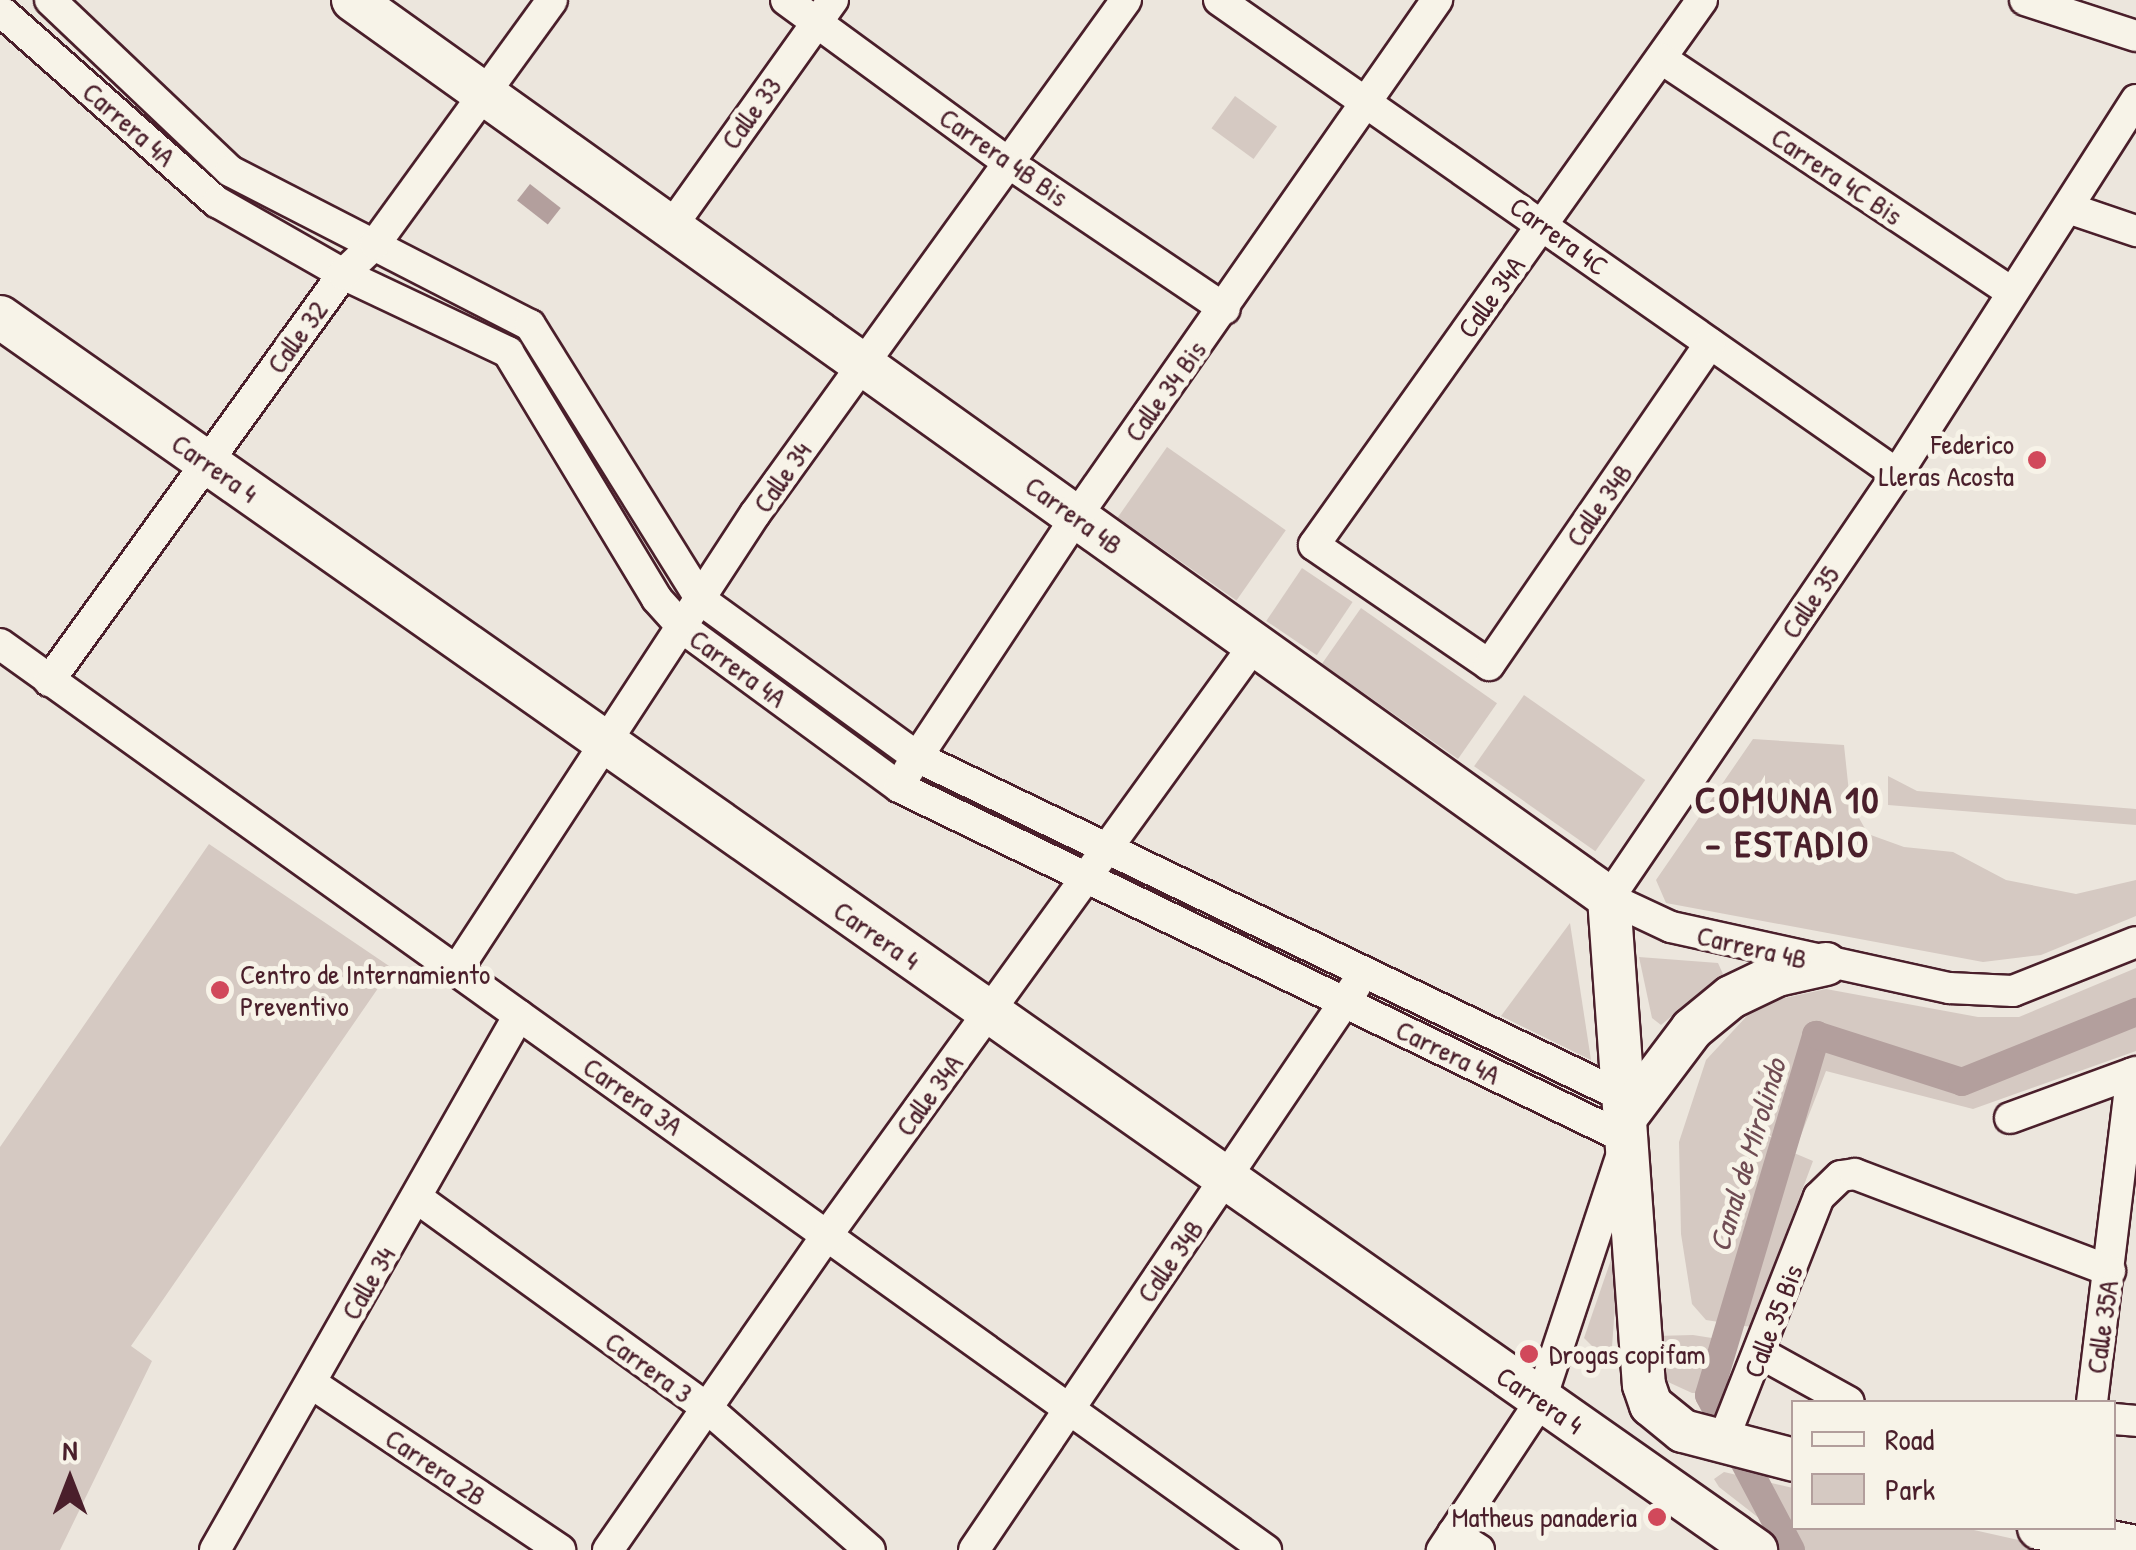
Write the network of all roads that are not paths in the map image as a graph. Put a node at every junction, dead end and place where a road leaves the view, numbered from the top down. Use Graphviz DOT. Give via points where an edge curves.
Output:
graph roads {
  1 [pos="50,0"];
  2 [pos="353,0"];
  3 [pos="552,0"];
  4 [pos="786,0"];
  5 [pos="1126,0"];
  6 [pos="1219,0"];
  7 [pos="1438,0"];
  8 [pos="1702,0"];
  9 [pos="2025,0"];
  10 [pos="5,10"];
  11 [pos="825,11"];
  12 [pos="2136,36"];
  13 [pos="1662,59"];
  14 [pos="484,93"];
  15 [pos="1368,99"];
  16 [pos="2136,100"];
  17 [pos="1010,164"];
  18 [pos="2068,208"];
  19 [pos="1543,225"];
  20 [pos="671,228"];
  21 [pos="2136,231"];
  22 [pos="375,244"];
  23 [pos="343,274"];
  24 [pos="2011,292"];
  25 [pos="1225,309"];
  26 [pos="0,316"];
  27 [pos="1710,344"];
  28 [pos="862,364"];
  29 [pos="206,462"];
  30 [pos="1897,474"];
  31 [pos="1076,516"];
  32 [pos="701,600"];
  33 [pos="684,629"];
  34 [pos="0,644"];
  35 [pos="1255,644"];
  36 [pos="1488,665"];
  37 [pos="49,681"];
  38 [pos="605,743"];
  39 [pos="917,757"];
  40 [pos="899,786"];
  41 [pos="1108,847"];
  42 [pos="1086,878"];
  43 [pos="1609,898"];
  44 [pos="2136,942"];
  45 [pos="1826,964"];
  46 [pos="458,968"];
  47 [pos="1366,971"];
  48 [pos="1345,1002"];
  49 [pos="989,1014"];
  50 [pos="519,1015"];
  51 [pos="2134,1073"];
  52 [pos="1625,1118"];
  53 [pos="2010,1118"];
  54 [pos="1226,1180"];
  55 [pos="416,1198"];
  56 [pos="828,1234"];
  57 [pos="2110,1272"];
  58 [pos="1762,1354"];
  59 [pos="311,1384"];
  60 [pos="1845,1400"];
  61 [pos="2092,1400"];
  62 [pos="1540,1402"];
  63 [pos="1069,1407"];
  64 [pos="707,1408"];
  65 [pos="1712,1440"];
  66 [pos="1791,1459"];
  67 [pos="1660,1478"];
  68 [pos="2060,1530"];
  69 [pos="1226,1539"];
  70 [pos="1448,1541"];
  71 [pos="2136,1548"];
  72 [pos="215,1550"];
  73 [pos="560,1550"];
  74 [pos="608,1550"];
  75 [pos="870,1550"];
  76 [pos="974,1550"];
  77 [pos="1266,1550"];
  78 [pos="1479,1550"];
  79 [pos="1756,1550"];
  1 -- 22 [label="street, Carrera 4A" via="230,170"];
  2 -- 14 [label="main road, Carrera 4B"];
  3 -- 14 [label="street, Calle 32"];
  4 -- 11 [label="street, Carrera 4B Bis"];
  5 -- 17 [label="street, Calle 34"];
  6 -- 15 [label="street, Carrera 4C"];
  7 -- 15 [label="street, Calle 34 Bis"];
  8 -- 13 [label="street, Calle 34A"];
  9 -- 12 [label="street"];
  10 -- 23 [label="street, Carrera 4A" via="218,202"];
  11 -- 17 [label="street, Carrera 4B Bis"];
  11 -- 20 [label="street, Calle 33"];
  13 -- 19 [label="street, Calle 34A"];
  13 -- 24 [label="street, Carrera 4C Bis"];
  14 -- 20 [label="main road, Carrera 4B"];
  14 -- 22 [label="street, Calle 32"];
  15 -- 19 [label="street, Carrera 4C"];
  15 -- 25 [label="street, Calle 34 Bis"];
  16 -- 18 [label="street, Calle 35"];
  17 -- 25 [label="street, Carrera 4B Bis"];
  17 -- 28 [label="street, Calle 34"];
  18 -- 21 [label="street"];
  18 -- 24 [label="street, Calle 35"];
  19 -- 27 [label="street, Carrera 4C"];
  19 -- 36 [label="street, Calle 34A" via="1314,545"];
  20 -- 28 [label="main road, Carrera 4B"];
  22 -- 23 [label="street, Calle 32"];
  22 -- 32 [label="street, Carrera 4A" via="530,325"];
  23 -- 29 [label="street, Calle 32"];
  23 -- 33 [label="street, Carrera 4A" via="508,352 657,599"];
  24 -- 30 [label="street, Calle 35"];
  25 -- 31 [label="street, Calle 34 Bis"];
  26 -- 29 [label="main road, Carrera 4"];
  27 -- 30 [label="street, Carrera 4C"];
  27 -- 36 [label="street, Calle 34B"];
  28 -- 31 [label="main road, Carrera 4B"];
  28 -- 32 [label="street, Calle 34"];
  29 -- 37 [label="street, Calle 32"];
  29 -- 38 [label="main road, Carrera 4"];
  30 -- 43 [label="street, Calle 35"];
  31 -- 35 [label="main road, Carrera 4B"];
  31 -- 39 [label="street, Calle 34 Bis"];
  32 -- 33 [label="street, Calle 34"];
  32 -- 39 [label="street, Carrera 4A"];
  33 -- 38 [label="street, Calle 34"];
  33 -- 40 [label="street, Carrera 4A"];
  34 -- 37 [label="street, Carrera 3A"];
  35 -- 41 [label="street, Calle 34A"];
  35 -- 43 [label="main road, Carrera 4B"];
  37 -- 46 [label="street, Carrera 3A"];
  38 -- 46 [label="street, Calle 34"];
  38 -- 49 [label="main road, Carrera 4"];
  39 -- 40 [label="street, Calle 34 Bis"];
  39 -- 41 [label="street, Carrera 4A"];
  40 -- 42 [label="street, Carrera 4A"];
  41 -- 42 [label="street, Calle 34A"];
  41 -- 47 [label="street, Carrera 4A"];
  42 -- 48 [label="street, Carrera 4A"];
  42 -- 49 [label="street, Calle 34A"];
  43 -- 45 [label="street, Carrera 4B" via="1671,927"];
  43 -- 52 [label="main road"];
  44 -- 45 [label="street, Carrera 4B" via="2013,991 1950,988"];
  45 -- 52 [label="main road" via="1776,975 1731,998 1692,1029"];
  46 -- 50 [label="street, Carrera 3A"];
  47 -- 48 [label="street, Calle 34B"];
  47 -- 52 [label="street, Carrera 4A"];
  48 -- 52 [label="street, Carrera 4A"];
  48 -- 54 [label="street, Calle 34B"];
  49 -- 54 [label="main road, Carrera 4"];
  49 -- 56 [label="street, Calle 34A"];
  50 -- 55 [label="street, Calle 34"];
  50 -- 56 [label="street, Carrera 3A"];
  51 -- 53 [label="street"];
  51 -- 57 [label="street, Calle 35A"];
  52 -- 62 [label="street"];
  52 -- 65 [label="main road" via="1644,1385 1651,1405"];
  54 -- 62 [label="main road, Carrera 4"];
  54 -- 63 [label="street, Calle 34B"];
  55 -- 59 [label="street, Calle 34"];
  55 -- 64 [label="street, Carrera 3"];
  56 -- 63 [label="street, Carrera 3A"];
  56 -- 64 [label="street, Calle 34A"];
  57 -- 58 [label="street, Calle 35 Bis" via="1855,1174 1829,1183 1819,1197"];
  57 -- 61 [label="street, Calle 35A"];
  58 -- 60 [label="street"];
  58 -- 65 [label="street, Calle 35 Bis"];
  59 -- 72 [label="street, Calle 34"];
  59 -- 73 [label="street, Carrera 2B"];
  62 -- 67 [label="main road, Carrera 4"];
  62 -- 70 [label="street"];
  63 -- 69 [label="street, Carrera 3A"];
  63 -- 76 [label="street, Calle 34B"];
  64 -- 74 [label="street, Calle 34A"];
  64 -- 75 [label="street, Carrera 3"];
  65 -- 66 [label="main road"];
  65 -- 67 [label="main road" via="1654,1446 1652,1463"];
  67 -- 79 [label="main road, Carrera 4"];
  68 -- 71 [label="main road"];
  69 -- 77 [label="street, Carrera 3A"];
  70 -- 78 [label="street"];
}
